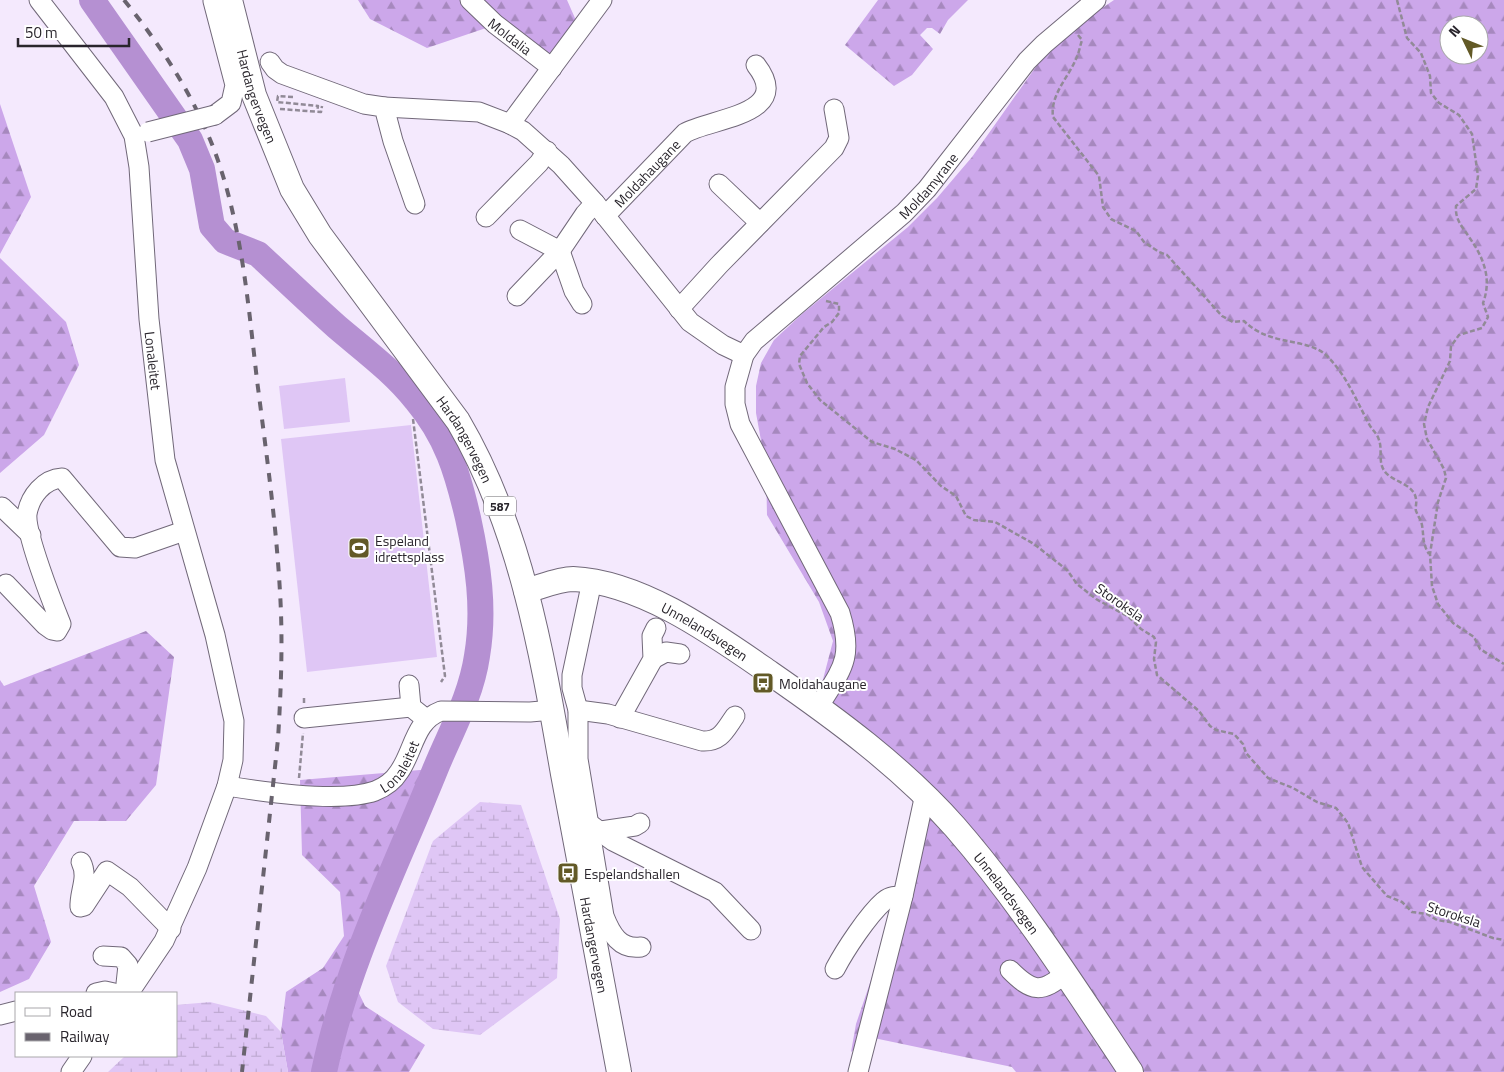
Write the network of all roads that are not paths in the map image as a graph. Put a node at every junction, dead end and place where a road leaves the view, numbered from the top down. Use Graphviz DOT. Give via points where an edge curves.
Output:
graph roads {
  1 [pos="39,0"];
  2 [pos="470,0"];
  3 [pos="1096,0"];
  4 [pos="222,1"];
  5 [pos="596,3"];
  6 [pos="270,62"];
  7 [pos="756,65"];
  8 [pos="552,68"];
  9 [pos="384,108"];
  10 [pos="834,109"];
  11 [pos="510,124"];
  12 [pos="141,134"];
  13 [pos="547,151"];
  14 [pos="720,184"];
  15 [pos="416,204"];
  16 [pos="600,210"];
  17 [pos="486,217"];
  18 [pos="760,223"];
  19 [pos="520,230"];
  20 [pos="560,251"];
  21 [pos="517,296"];
  22 [pos="582,304"];
  23 [pos="679,309"];
  24 [pos="744,355"];
  25 [pos="2,507"];
  26 [pos="184,531"];
  27 [pos="31,535"];
  28 [pos="592,581"];
  29 [pos="6,584"];
  30 [pos="526,591"];
  31 [pos="656,628"];
  32 [pos="680,654"];
  33 [pos="653,659"];
  34 [pos="409,685"];
  35 [pos="819,706"];
  36 [pos="411,707"];
  37 [pos="553,710"];
  38 [pos="578,710"];
  39 [pos="433,715"];
  40 [pos="735,716"];
  41 [pos="304,718"];
  42 [pos="620,718"];
  43 [pos="227,786"];
  44 [pos="925,794"];
  45 [pos="640,823"];
  46 [pos="596,828"];
  47 [pos="81,862"];
  48 [pos="903,896"];
  49 [pos="171,928"];
  50 [pos="751,930"];
  51 [pos="641,947"];
  52 [pos="104,956"];
  53 [pos="835,969"];
  54 [pos="1010,970"];
  55 [pos="1066,974"];
  56 [pos="125,992"];
  57 [pos="129,992"];
  58 [pos="15,1011"];
  59 [pos="0,1015"];
  60 [pos="81,1057"];
  61 [pos="71,1072"];
  62 [pos="619,1072"];
  63 [pos="858,1072"];
  64 [pos="1131,1072"];
  1 -- 12 [label="street, Lonaleitet"];
  2 -- 8 [label="street, Moldalia" via="494,24"];
  3 -- 24 [label="street, Moldamyrane" via="1027,62 915,201 881,234 765,329"];
  4 -- 12 [label="street, bridge" via="235,85 231,103 215,115"];
  4 -- 30 [label="main road, Hardangervegen / 587" via="254,95 292,189 320,235 425,374 475,450 497,497"];
  5 -- 8 [label="street"];
  6 -- 9 [label="street, Moldahaugane" via="282,74 364,104"];
  7 -- 16 [label="street, Moldahaugane" via="767,87 755,108 746,114 685,133"];
  8 -- 11 [label="street"];
  9 -- 11 [label="street, Moldahaugane" via="479,112"];
  9 -- 15 [label="street" via="392,141"];
  10 -- 18 [label="street" via="839,138 834,148"];
  11 -- 13 [label="street, Moldahaugane"];
  12 -- 26 [label="street, Lonaleitet" via="139,167 156,389 165,460"];
  13 -- 16 [label="street, Moldahaugane"];
  13 -- 17 [label="street"];
  14 -- 18 [label="street"];
  16 -- 20 [label="street" via="585,214"];
  16 -- 23 [label="street, Moldahaugane"];
  18 -- 23 [label="street"];
  19 -- 20 [label="street"];
  20 -- 21 [label="street"];
  20 -- 22 [label="street"];
  23 -- 24 [label="street, Moldahaugane" via="703,333"];
  24 -- 35 [label="street" via="735,386 740,424 840,613 844,627 847,652 843,666"];
  25 -- 27 [label="street"];
  26 -- 27 [label="street" via="135,548 120,548 62,478 44,485 31,502 27,515"];
  26 -- 43 [label="street, Lonaleitet" via="215,634 234,721 233,760"];
  27 -- 29 [label="street" via="61,624 57,631 45,624"];
  28 -- 30 [label="main road, Unnelandsvegen" via="571,579"];
  28 -- 35 [label="main road, Unnelandsvegen" via="627,591 678,615 728,644"];
  28 -- 38 [label="street" via="572,675"];
  30 -- 37 [label="main road, Hardangervegen / 587"];
  31 -- 33 [label="street" via="652,636"];
  32 -- 33 [label="street" via="666,652"];
  33 -- 42 [label="street"];
  34 -- 36 [label="street"];
  35 -- 44 [label="main road, Unnelandsvegen"];
  36 -- 39 [label="street"];
  36 -- 41 [label="street"];
  37 -- 39 [label="street"];
  37 -- 62 [label="main road, Hardangervegen / 587"];
  38 -- 42 [label="street"];
  38 -- 46 [label="street" via="578,759"];
  39 -- 43 [label="street, Lonaleitet" via="399,772 390,783 375,791 343,796 274,793"];
  40 -- 42 [label="street" via="722,735 712,741"];
  43 -- 49 [label="street, Lonaleitet"];
  44 -- 48 [label="street"];
  44 -- 55 [label="main road, Unnelandsvegen" via="1002,884"];
  45 -- 46 [label="street"];
  46 -- 50 [label="street" via="613,841 715,892"];
  46 -- 51 [label="street" via="601,899 608,926 628,947"];
  47 -- 49 [label="street" via="84,878 80,908 108,871 130,887"];
  48 -- 53 [label="street" via="884,901 844,952"];
  48 -- 63 [label="street"];
  49 -- 57 [label="street, Lonaleitet" via="143,964"];
  52 -- 56 [label="street" via="121,958 128,965"];
  54 -- 55 [label="street" via="1024,984 1039,989 1050,986"];
  55 -- 64 [label="main road, Unnelandsvegen"];
  58 -- 59 [label="street"];
  60 -- 61 [label="street"];
}
